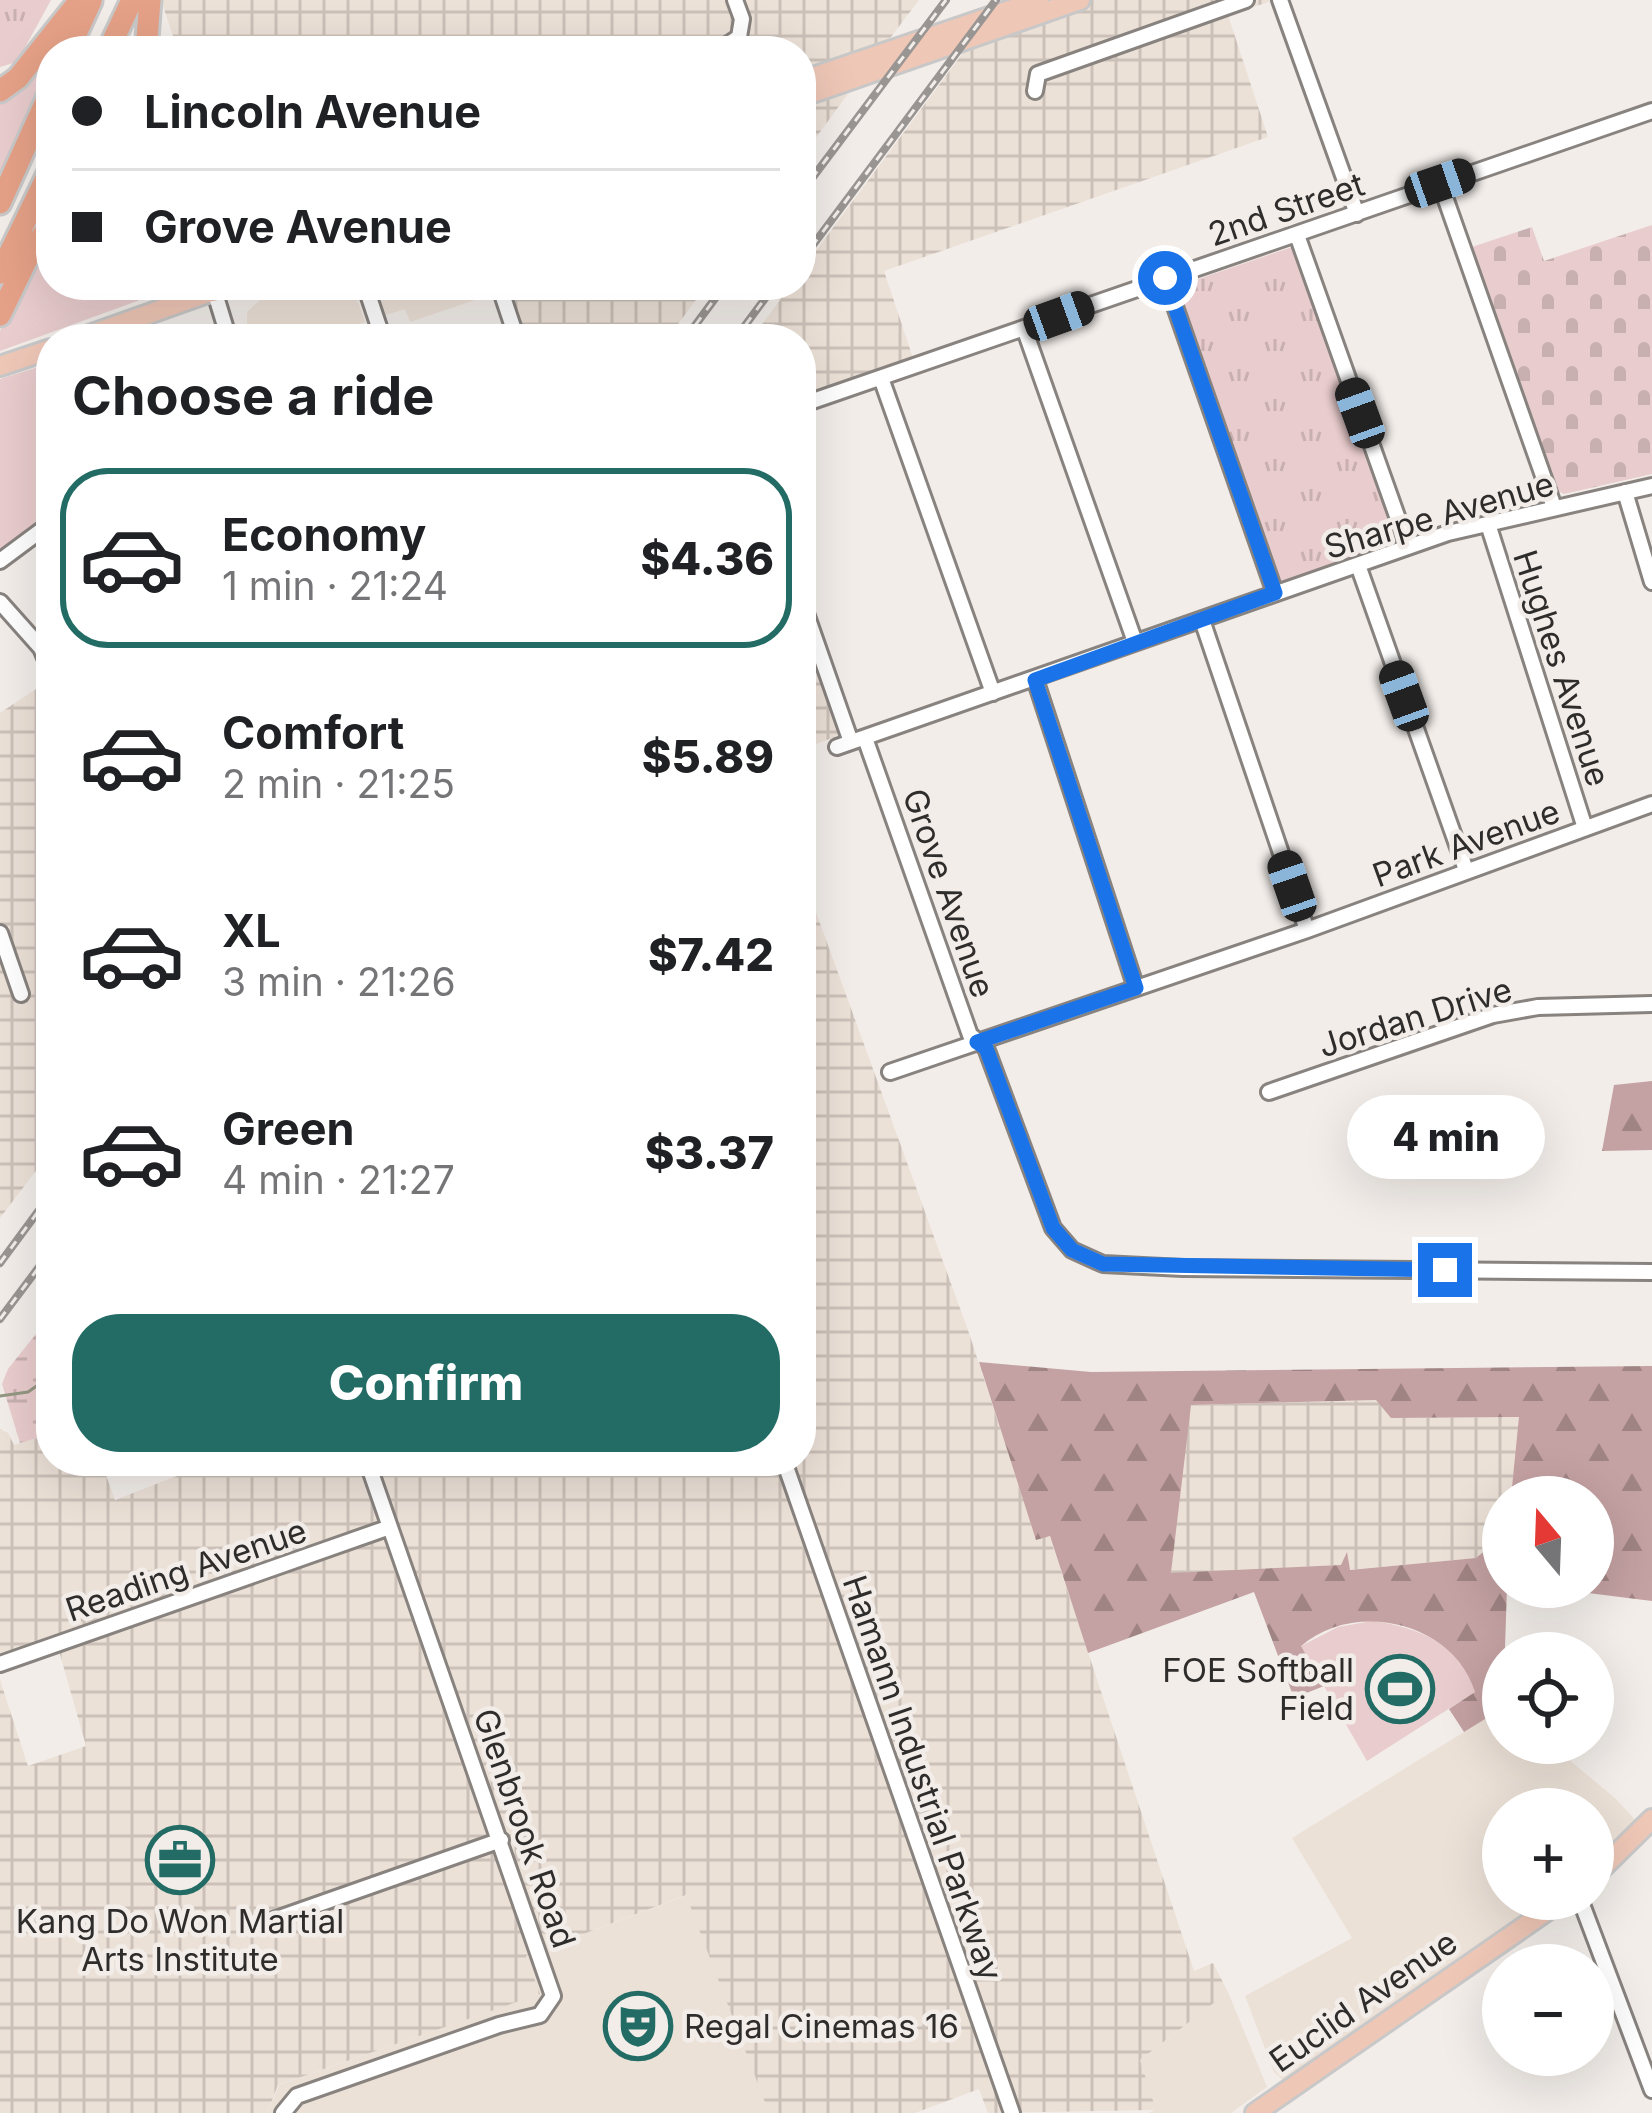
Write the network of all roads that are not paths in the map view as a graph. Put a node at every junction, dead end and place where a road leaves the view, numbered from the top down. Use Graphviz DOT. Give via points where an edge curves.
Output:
graph roads {
  1 [pos="80,0"];
  2 [pos="91,0"];
  3 [pos="132,0"];
  4 [pos="150,0"];
  5 [pos="735,0"];
  6 [pos="1039,0"];
  7 [pos="1080,0"];
  8 [pos="1246,0"];
  9 [pos="1280,0"];
  10 [pos="51,36"];
  11 [pos="75,36"];
  12 [pos="114,36"];
  13 [pos="147,36"];
  14 [pos="739,36"];
  15 [pos="36,55"];
  16 [pos="816,76"];
  17 [pos="0,91"];
  18 [pos="1035,91"];
  19 [pos="816,92"];
  20 [pos="1652,111"];
  21 [pos="36,123"];
  22 [pos="1440,183"];
  23 [pos="36,199"];
  24 [pos="0,203"];
  25 [pos="1357,214"];
  26 [pos="1297,235"];
  27 [pos="36,244"];
  28 [pos="0,273"];
  29 [pos="1165,278"];
  30 [pos="180,300"];
  31 [pos="0,315"];
  32 [pos="117,324"];
  33 [pos="1024,328"];
  34 [pos="36,354"];
  35 [pos="0,366"];
  36 [pos="881,378"];
  37 [pos="816,400"];
  38 [pos="1652,486"];
  39 [pos="1625,492"];
  40 [pos="1554,507"];
  41 [pos="1488,524"];
  42 [pos="36,534"];
  43 [pos="1408,547"];
  44 [pos="0,561"];
  45 [pos="1358,565"];
  46 [pos="1652,582"];
  47 [pos="1275,593"];
  48 [pos="0,602"];
  49 [pos="1202,620"];
  50 [pos="816,641"];
  51 [pos="36,642"];
  52 [pos="1135,643"];
  53 [pos="1035,680"];
  54 [pos="993,693"];
  55 [pos="851,742"];
  56 [pos="1652,804"];
  57 [pos="1585,828"];
  58 [pos="1466,870"];
  59 [pos="1307,930"];
  60 [pos="0,933"];
  61 [pos="1136,988"];
  62 [pos="21,994"];
  63 [pos="1652,1004"];
  64 [pos="977,1042"];
  65 [pos="890,1072"];
  66 [pos="1269,1092"];
  67 [pos="1652,1272"];
  68 [pos="372,1476"];
  69 [pos="789,1476"];
  70 [pos="390,1527"];
  71 [pos="0,1664"];
  72 [pos="1652,1819"];
  73 [pos="501,1840"];
  74 [pos="1614,1856"];
  75 [pos="1534,1920"];
  76 [pos="1588,1920"];
  77 [pos="262,1924"];
  78 [pos="1652,2090"];
  79 [pos="283,2113"];
  80 [pos="1012,2113"];
  81 [pos="1255,2113"];
  1 -- 10 [label="highway"];
  2 -- 11 [label="highway"];
  3 -- 12 [label="highway"];
  4 -- 13 [label="highway"];
  5 -- 14 [label="street"];
  6 -- 16 [label="main road"];
  7 -- 19 [label="main road"];
  8 -- 18 [label="street" via="1038,74"];
  9 -- 25 [label="street"];
  15 -- 17 [label="highway"];
  20 -- 22 [label="street, 2nd Street"];
  21 -- 24 [label="highway"];
  22 -- 25 [label="street, 2nd Street"];
  22 -- 40 [label="street"];
  23 -- 28 [label="highway"];
  25 -- 26 [label="street, 2nd Street"];
  26 -- 29 [label="street, 2nd Street"];
  26 -- 43 [label="street"];
  27 -- 31 [label="highway"];
  29 -- 33 [label="street, 2nd Street"];
  29 -- 47 [label="street"];
  30 -- 32 [label="main road"];
  33 -- 36 [label="street, 2nd Street"];
  33 -- 52 [label="street"];
  34 -- 35 [label="main road"];
  36 -- 37 [label="street, 2nd Street"];
  36 -- 54 [label="street"];
  38 -- 39 [label="street, Sharpe Avenue"];
  39 -- 40 [label="street, Sharpe Avenue"];
  39 -- 46 [label="street"];
  40 -- 41 [label="street, Sharpe Avenue"];
  41 -- 43 [label="street, Sharpe Avenue"];
  41 -- 57 [label="street, Hughes Avenue"];
  42 -- 44 [label="street"];
  43 -- 45 [label="street, Sharpe Avenue"];
  45 -- 47 [label="street, Sharpe Avenue"];
  45 -- 58 [label="street"];
  47 -- 49 [label="street, Sharpe Avenue"];
  48 -- 51 [label="street"];
  49 -- 52 [label="street, Sharpe Avenue"];
  49 -- 59 [label="street"];
  50 -- 55 [label="street, Grove Avenue"];
  52 -- 53 [label="street, Sharpe Avenue"];
  53 -- 54 [label="street, Sharpe Avenue"];
  53 -- 61 [label="street"];
  54 -- 55 [label="street, Sharpe Avenue"];
  55 -- 64 [label="street, Grove Avenue"];
  56 -- 57 [label="street, Park Avenue"];
  57 -- 58 [label="street, Park Avenue"];
  58 -- 59 [label="street, Park Avenue"];
  59 -- 61 [label="street, Park Avenue"];
  60 -- 62 [label="street"];
  61 -- 64 [label="street, Park Avenue"];
  63 -- 66 [label="street, Jordan Drive" via="1493,1015"];
  64 -- 65 [label="street, Park Avenue"];
  64 -- 67 [label="street, Grove Avenue" via="986,1048 1053,1228 1072,1250 1103,1264"];
  68 -- 70 [label="street, Glenbrook Road"];
  69 -- 80 [label="street, Hamann Industrial Parkway"];
  70 -- 71 [label="street, Reading Avenue"];
  70 -- 73 [label="street, Glenbrook Road"];
  72 -- 74 [label="main road"];
  73 -- 77 [label="street"];
  73 -- 79 [label="street, Glenbrook Road" via="552,1987 550,2006 297,2096"];
  75 -- 81 [label="main road, Euclid Avenue"];
  76 -- 78 [label="street"];
}
